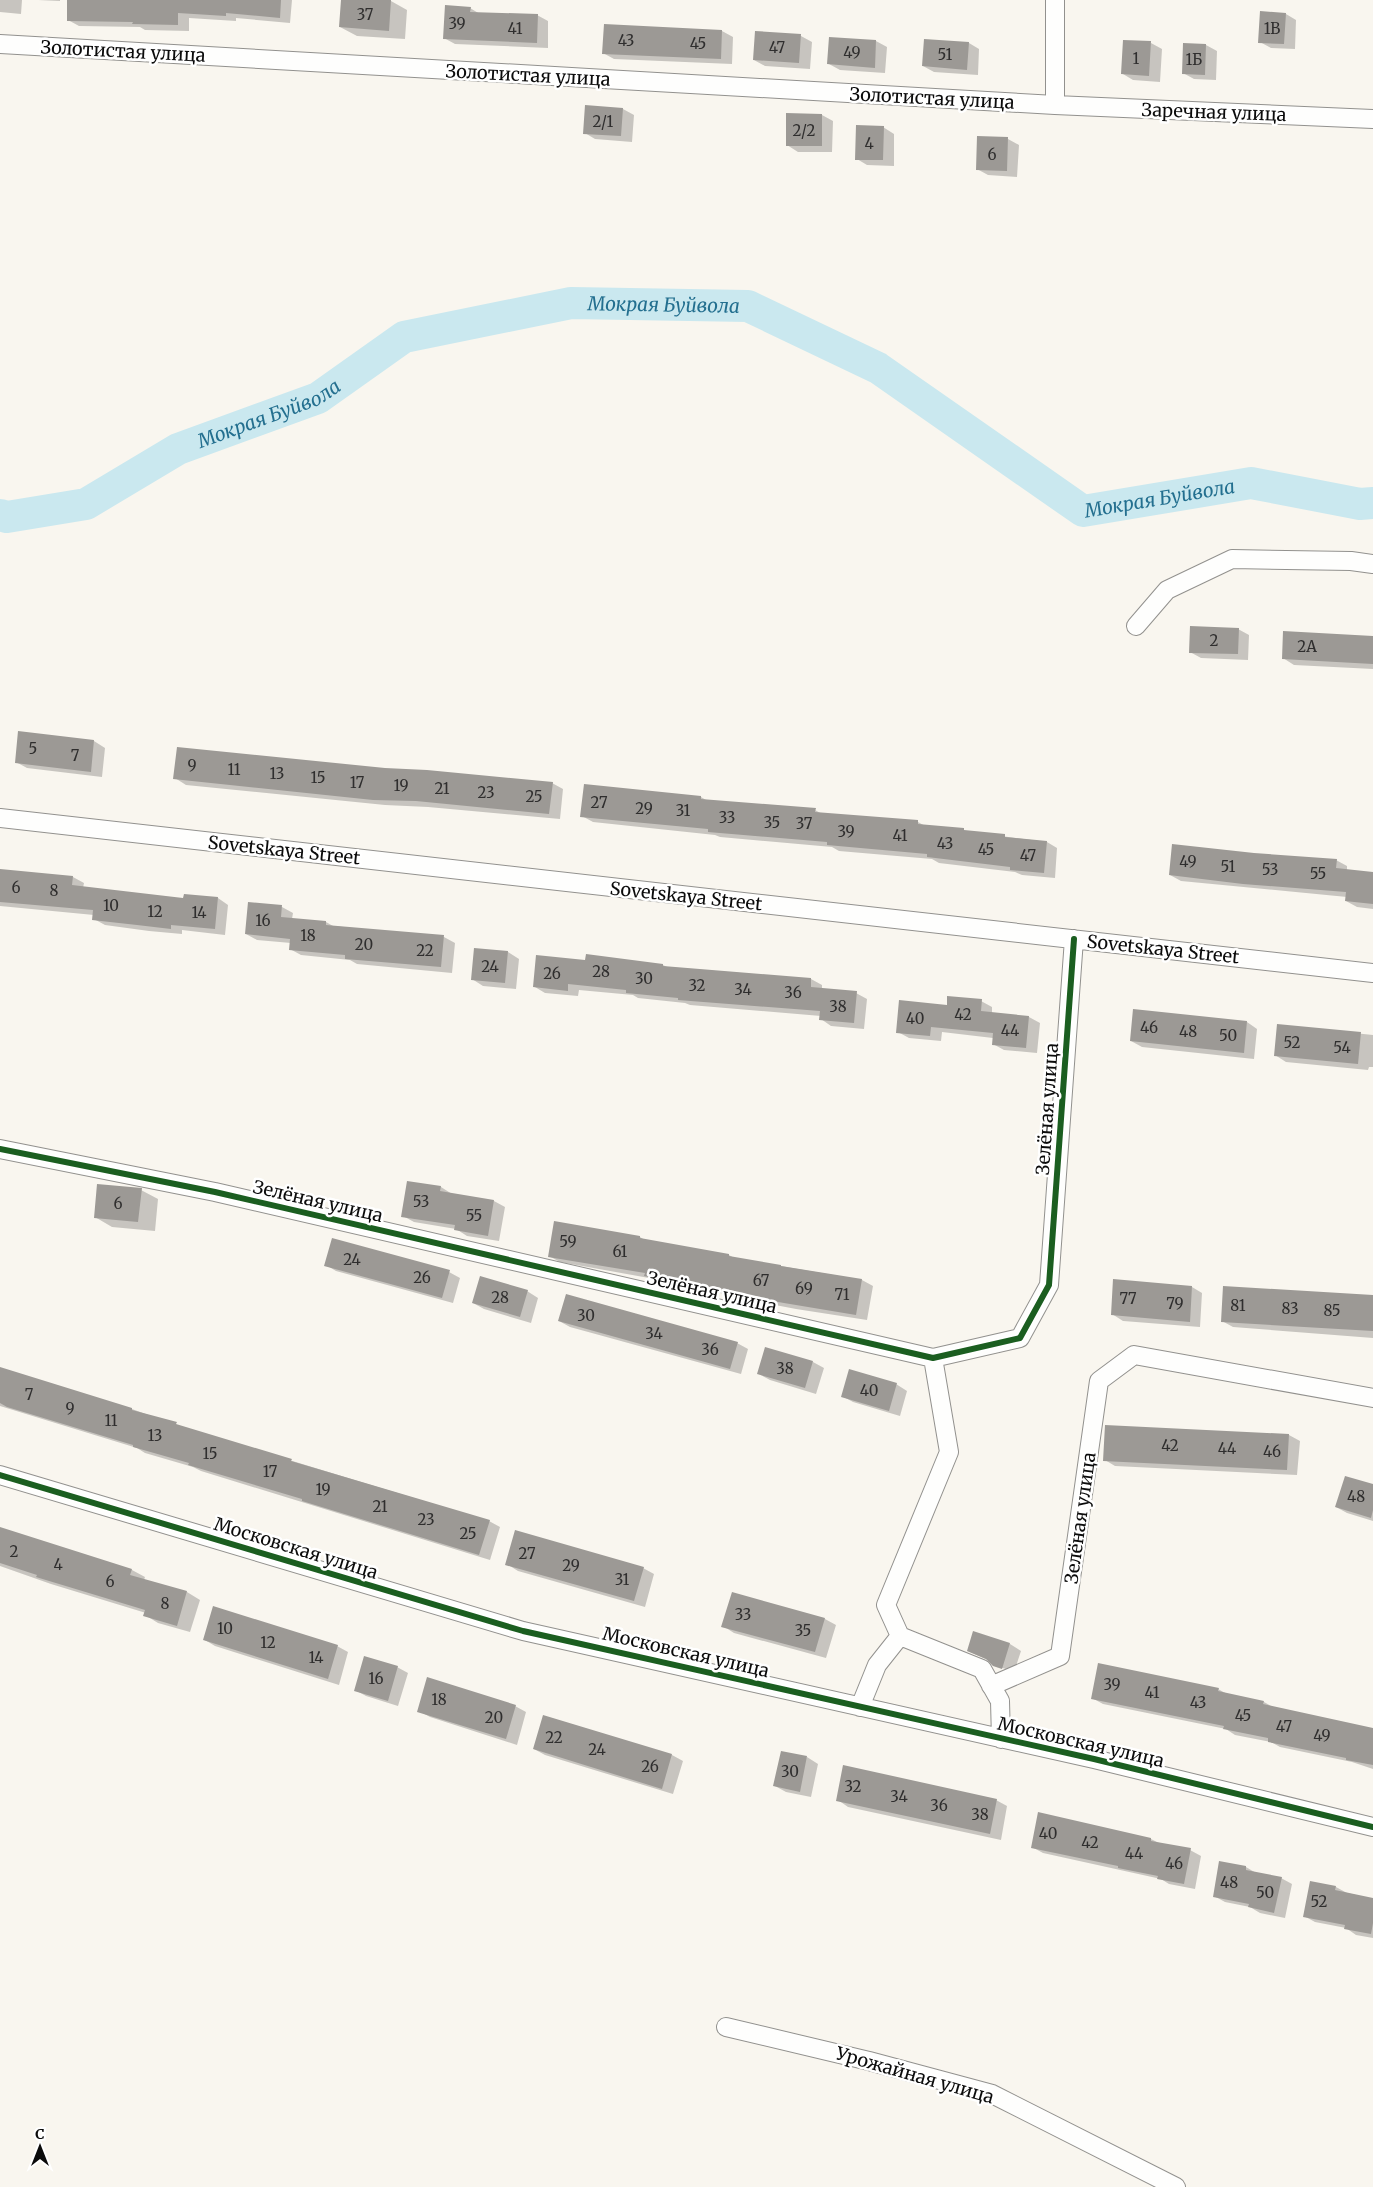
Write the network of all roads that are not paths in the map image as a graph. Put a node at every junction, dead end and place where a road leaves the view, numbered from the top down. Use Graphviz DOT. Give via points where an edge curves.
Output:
graph roads {
  1 [pos="1055,0"];
  2 [pos="0,44"];
  3 [pos="1055,106"];
  4 [pos="1373,119"];
  5 [pos="1373,564"];
  6 [pos="1136,626"];
  7 [pos="0,818"];
  8 [pos="1074,939"];
  9 [pos="1373,973"];
  10 [pos="0,1149"];
  11 [pos="933,1358"];
  12 [pos="1373,1398"];
  13 [pos="0,1475"];
  14 [pos="900,1636"];
  15 [pos="991,1686"];
  16 [pos="860,1707"];
  17 [pos="1001,1738"];
  18 [pos="1373,1827"];
  19 [pos="726,2027"];
  20 [pos="1176,2187"];
  1 -- 3 [label="street"];
  2 -- 3 [label="street, Золотистая улица"];
  3 -- 4 [label="street, Заречная улица"];
  5 -- 6 [label="street" via="1332,560 1232,559 1167,590"];
  7 -- 8 [label="street, Sovetskaya Street"];
  8 -- 9 [label="street, Sovetskaya Street"];
  8 -- 11 [label="street, Зелёная улица" via="1049,1285 1020,1338"];
  10 -- 11 [label="street, Зелёная улица" via="215,1192"];
  11 -- 14 [label="street" via="949,1452 886,1605"];
  12 -- 15 [label="street, Зелёная улица" via="1134,1355 1099,1381 1060,1656"];
  13 -- 16 [label="street, Московская улица" via="523,1631"];
  14 -- 15 [label="street" via="982,1669"];
  14 -- 16 [label="street" via="877,1665"];
  15 -- 17 [label="street" via="1000,1701"];
  16 -- 17 [label="street, Московская улица"];
  17 -- 18 [label="street, Московская улица"];
  19 -- 20 [label="street, Урожайная улица" via="992,2094"];
}
